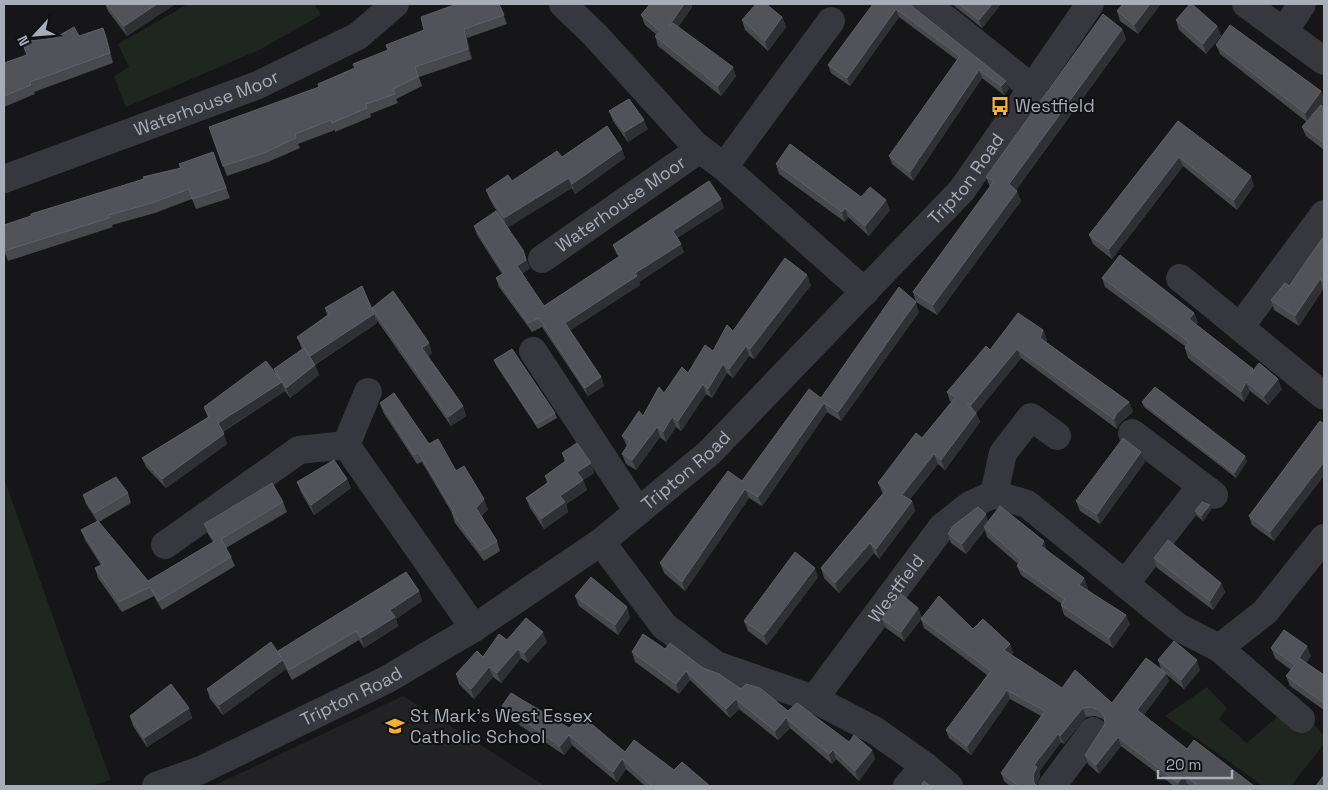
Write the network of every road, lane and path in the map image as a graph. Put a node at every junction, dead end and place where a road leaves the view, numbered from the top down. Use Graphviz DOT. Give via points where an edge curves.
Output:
graph roads {
  1 [pos="395,4"];
  2 [pos="563,4"];
  3 [pos="927,4"];
  4 [pos="1090,4"];
  5 [pos="1246,4"];
  6 [pos="1302,4"];
  7 [pos="831,21"];
  8 [pos="1285,30"];
  9 [pos="1324,61"];
  10 [pos="1032,88"];
  11 [pos="700,149"];
  12 [pos="724,167"];
  13 [pos="4,179"];
  14 [pos="1324,214"];
  15 [pos="542,259"];
  16 [pos="1180,278"];
  17 [pos="865,292"];
  18 [pos="1240,327"];
  19 [pos="533,351"];
  20 [pos="368,392"];
  21 [pos="1324,396"];
  22 [pos="1132,433"];
  23 [pos="1057,436"];
  24 [pos="346,445"];
  25 [pos="994,494"];
  26 [pos="638,511"];
  27 [pos="1324,538"];
  28 [pos="601,542"];
  29 [pos="165,545"];
  30 [pos="1125,584"];
  31 [pos="474,628"];
  32 [pos="1219,648"];
  33 [pos="814,699"];
  34 [pos="1300,719"];
  35 [pos="1093,731"];
  36 [pos="925,766"];
  37 [pos="208,778"];
  38 [pos="156,786"];
  39 [pos="907,786"];
  40 [pos="949,786"];
  41 [pos="1052,786"];
  1 -- 13 [label="street, Waterhouse Moor" via="358,36 258,85"];
  2 -- 11 [label="street"];
  3 -- 10 [label="street"];
  4 -- 10 [label="street, Tripton Road"];
  5 -- 8 [label="street"];
  6 -- 8 [label="street"];
  7 -- 12 [label="street"];
  8 -- 9 [label="street"];
  10 -- 17 [label="street, Tripton Road" via="962,190"];
  11 -- 12 [label="street"];
  11 -- 15 [label="street, Waterhouse Moor"];
  12 -- 17 [label="street"];
  14 -- 18 [label="street"];
  16 -- 18 [label="street"];
  17 -- 26 [label="street, Tripton Road" via="709,453"];
  18 -- 21 [label="street"];
  19 -- 26 [label="street"];
  20 -- 24 [label="street"];
  22 -- 30 [label="street" via="1208,490"];
  23 -- 25 [label="street" via="1030,417 1003,453"];
  24 -- 29 [label="street" via="299,450"];
  24 -- 31 [label="street"];
  25 -- 30 [label="street" via="1027,504"];
  25 -- 33 [label="street, Westfield" via="970,504 942,527"];
  26 -- 28 [label="street, Tripton Road"];
  27 -- 32 [label="street" via="1264,612"];
  28 -- 31 [label="street, Tripton Road"];
  28 -- 33 [label="street" via="664,626 716,665"];
  30 -- 32 [label="street" via="1178,627"];
  31 -- 37 [label="street, Tripton Road"];
  32 -- 34 [label="street"];
  33 -- 36 [label="street" via="874,730"];
  35 -- 41 [label="street"];
  36 -- 39 [label="street"];
  36 -- 40 [label="street"];
  37 -- 38 [label="street, Tripton Road"];
}
